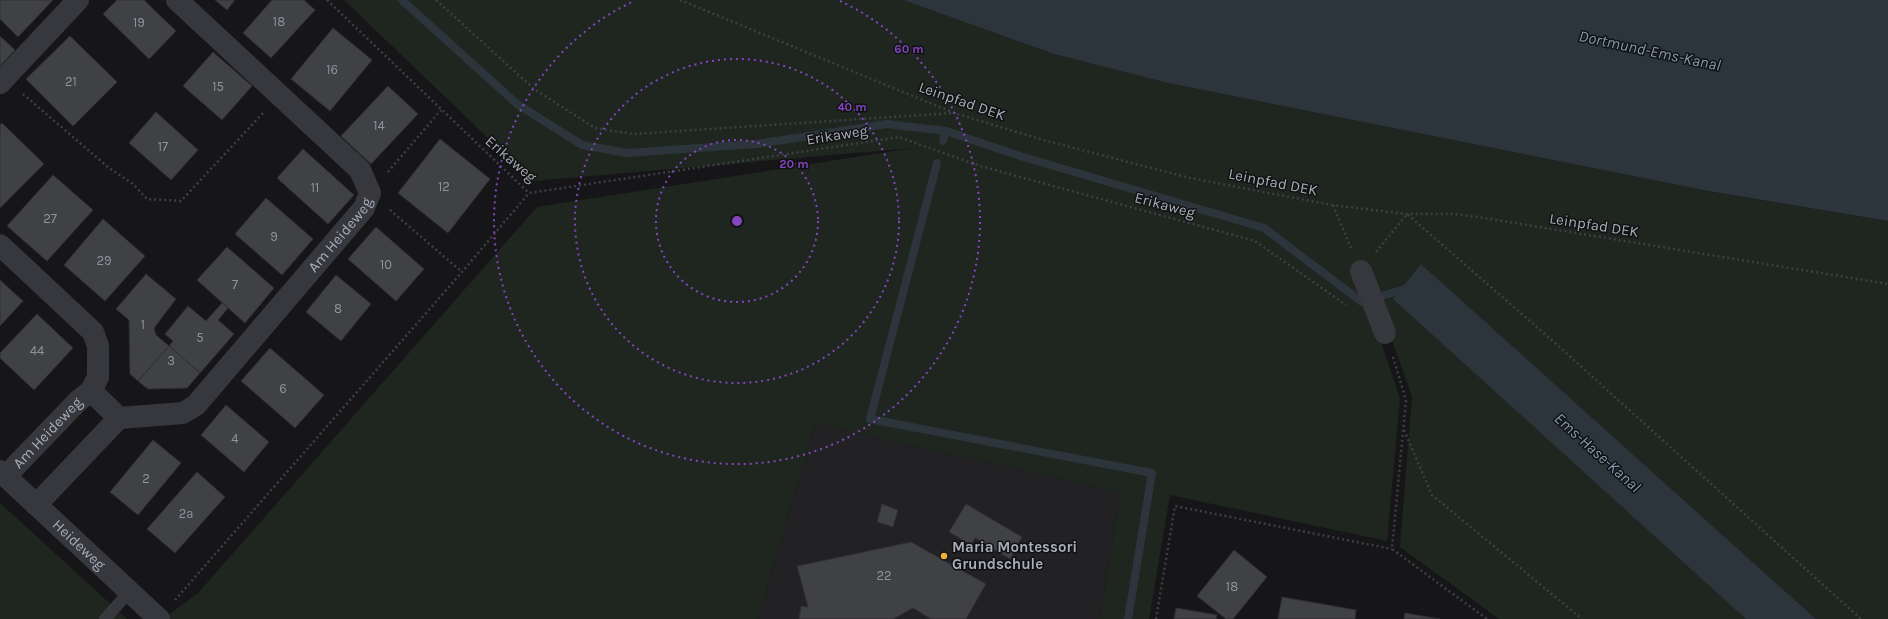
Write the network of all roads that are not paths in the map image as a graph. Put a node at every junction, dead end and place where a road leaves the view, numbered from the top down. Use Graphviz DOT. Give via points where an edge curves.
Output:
graph roads {
  1 [pos="78,0"];
  2 [pos="177,0"];
  3 [pos="2,80"];
  4 [pos="0,245"];
  5 [pos="1361,271"];
  6 [pos="1385,333"];
  7 [pos="91,391"];
  8 [pos="119,418"];
  9 [pos="3,474"];
  10 [pos="36,504"];
  11 [pos="129,592"];
  12 [pos="105,619"];
  13 [pos="158,619"];
  1 -- 3 [label="street"];
  2 -- 8 [label="street, Am Heideweg" via="360,170 370,193 364,208 196,405 183,413"];
  4 -- 7 [label="street, Am Heideweg" via="93,332 98,346 98,377"];
  5 -- 6 [label="street"];
  7 -- 8 [label="street, Am Heideweg"];
  7 -- 9 [label="street, Am Heideweg"];
  8 -- 10 [label="street"];
  9 -- 10 [label="street, Heideweg"];
  10 -- 11 [label="street, Heideweg"];
  11 -- 12 [label="lane"];
  11 -- 13 [label="street, Heideweg"];
}
